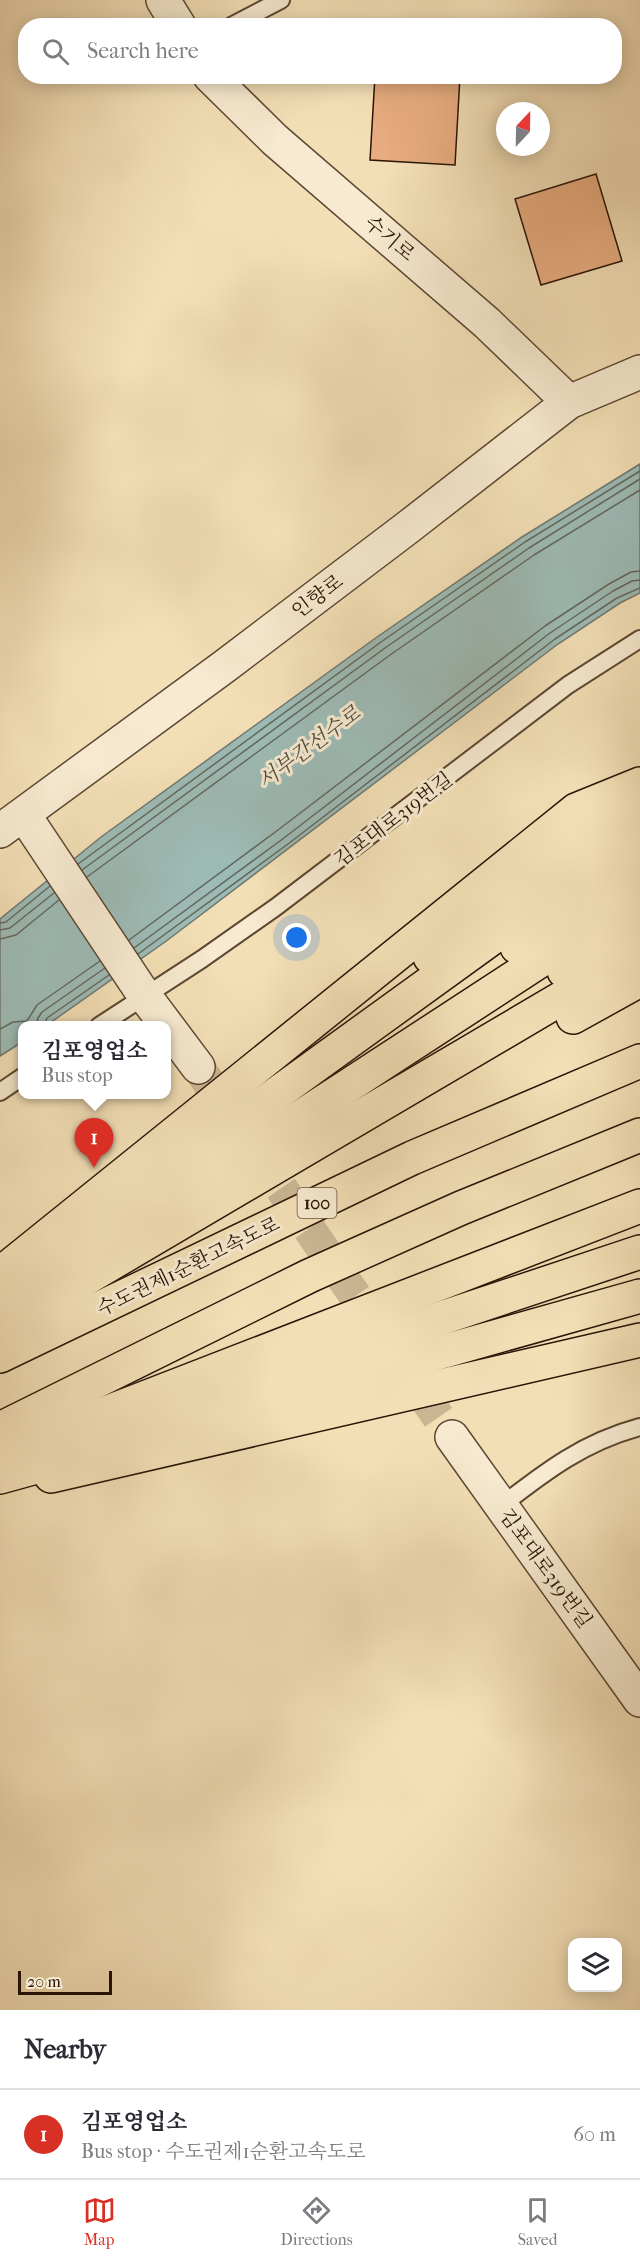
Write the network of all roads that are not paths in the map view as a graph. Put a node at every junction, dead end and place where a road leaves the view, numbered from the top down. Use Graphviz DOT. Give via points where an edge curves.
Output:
graph roads {
  1 [pos="163,0"];
  2 [pos="281,0"];
  3 [pos="173,18"];
  4 [pos="246,18"];
  5 [pos="218,84"];
  6 [pos="640,372"];
  7 [pos="569,402"];
  8 [pos="640,639"];
  9 [pos="640,784"];
  10 [pos="640,813"];
  11 [pos="12,823"];
  12 [pos="640,842"];
  13 [pos="640,870"];
  14 [pos="640,899"];
  15 [pos="640,926"];
  16 [pos="640,952"];
  17 [pos="640,980"];
  18 [pos="144,995"];
  19 [pos="106,1021"];
  20 [pos="164,1021"];
  21 [pos="171,1031"];
  22 [pos="640,1061"];
  23 [pos="198,1067"];
  24 [pos="18,1080"];
  25 [pos="0,1092"];
  26 [pos="640,1135"];
  27 [pos="640,1206"];
  28 [pos="640,1227"];
  29 [pos="640,1252"];
  30 [pos="0,1274"];
  31 [pos="640,1275"];
  32 [pos="0,1284"];
  33 [pos="0,1294"];
  34 [pos="640,1296"];
  35 [pos="0,1303"];
  36 [pos="0,1312"];
  37 [pos="640,1318"];
  38 [pos="0,1321"];
  39 [pos="0,1329"];
  40 [pos="0,1337"];
  41 [pos="640,1341"];
  42 [pos="0,1356"];
  43 [pos="640,1361"];
  44 [pos="640,1427"];
  45 [pos="0,1429"];
  46 [pos="452,1437"];
  47 [pos="0,1454"];
  48 [pos="0,1459"];
  49 [pos="0,1466"];
  50 [pos="0,1472"];
  51 [pos="0,1477"];
  52 [pos="0,1482"];
  53 [pos="0,1488"];
  54 [pos="0,1494"];
  55 [pos="501,1506"];
  56 [pos="640,1700"];
  1 -- 3 [label="street"];
  2 -- 4 [label="lane"];
  5 -- 7 [label="street, 수기로" via="275,140 451,291"];
  6 -- 7 [label="street, 인향로"];
  7 -- 11 [label="street, 인향로" via="398,536"];
  8 -- 18 [label="lane, 김포대로319번길" via="568,686 276,907"];
  9 -- 30 [label="highway" via="576,810"];
  10 -- 32 [label="highway" via="593,832"];
  11 -- 18 [label="street" via="47,852"];
  12 -- 33 [label="highway" via="604,857"];
  13 -- 35 [label="highway" via="611,882"];
  14 -- 36 [label="highway"];
  15 -- 38 [label="highway"];
  16 -- 39 [label="highway"];
  17 -- 40 [label="highway"];
  18 -- 19 [label="lane, 김포대로319번길"];
  18 -- 20 [label="street"];
  21 -- 23 [label="street"];
  22 -- 42 [label="highway, 수도권제1순환고속도로 / 100" via="412,1158"];
  24 -- 25 [label="lane"];
  26 -- 45 [label="highway" via="309,1276"];
  27 -- 47 [label="highway"];
  28 -- 48 [label="highway"];
  29 -- 49 [label="highway"];
  31 -- 50 [label="highway"];
  34 -- 51 [label="highway"];
  37 -- 52 [label="highway"];
  41 -- 53 [label="highway"];
  43 -- 54 [label="highway"];
  44 -- 55 [label="lane" via="578,1450"];
  46 -- 55 [label="street, 김포대로319번길"];
  55 -- 56 [label="street, 김포대로319번길"];
}
